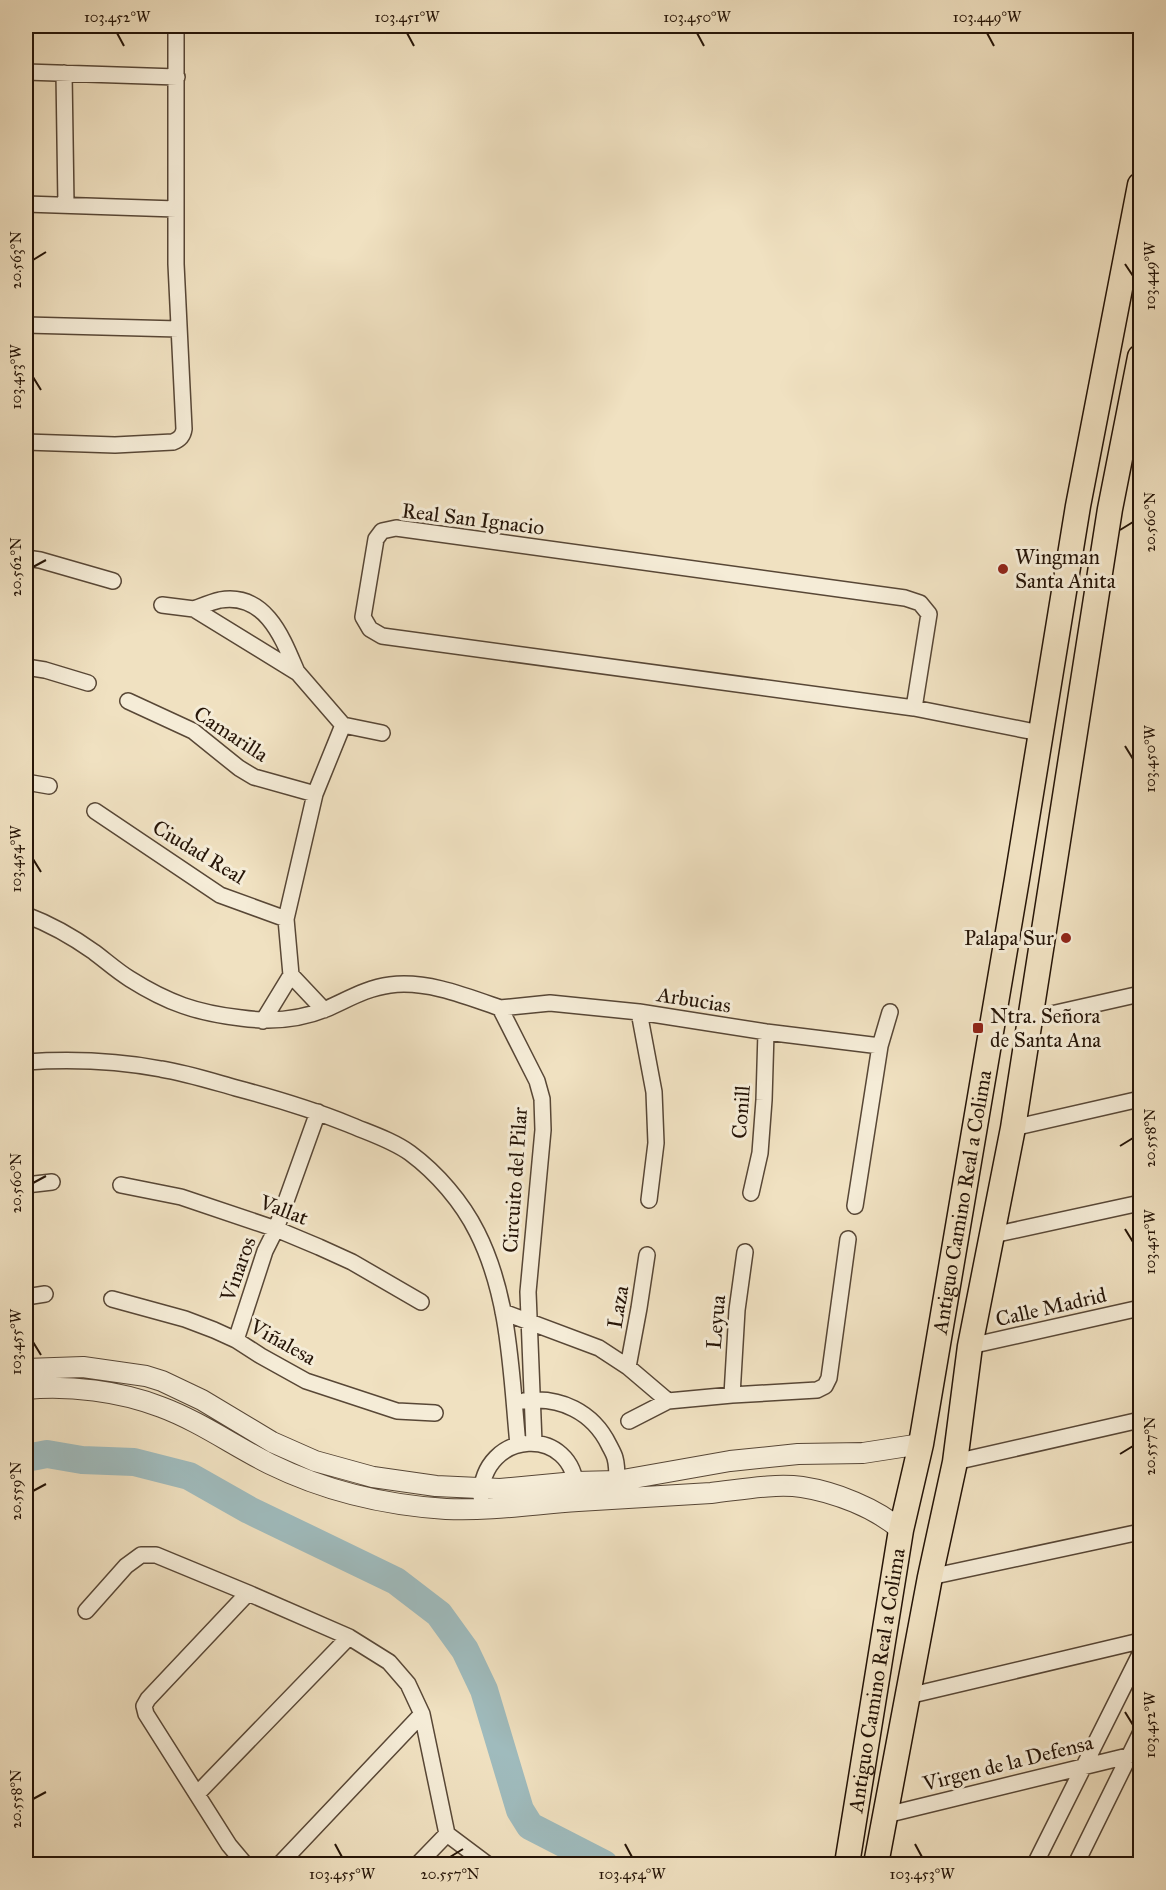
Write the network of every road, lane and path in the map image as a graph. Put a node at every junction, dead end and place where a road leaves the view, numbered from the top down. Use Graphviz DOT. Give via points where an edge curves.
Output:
graph roads {
  1 [pos="176,26"];
  2 [pos="26,72"];
  3 [pos="64,73"];
  4 [pos="177,77"];
  5 [pos="1140,185"];
  6 [pos="26,204"];
  7 [pos="66,205"];
  8 [pos="176,209"];
  9 [pos="26,325"];
  10 [pos="179,329"];
  11 [pos="1140,357"];
  12 [pos="26,442"];
  13 [pos="26,558"];
  14 [pos="113,581"];
  15 [pos="162,605"];
  16 [pos="194,609"];
  17 [pos="26,667"];
  18 [pos="298,673"];
  19 [pos="88,683"];
  20 [pos="129,701"];
  21 [pos="914,708"];
  22 [pos="343,724"];
  23 [pos="382,733"];
  24 [pos="1040,734"];
  25 [pos="26,782"];
  26 [pos="49,786"];
  27 [pos="315,794"];
  28 [pos="95,811"];
  29 [pos="26,915"];
  30 [pos="286,920"];
  31 [pos="291,975"];
  32 [pos="1140,994"];
  33 [pos="501,1008"];
  34 [pos="324,1010"];
  35 [pos="639,1012"];
  36 [pos="890,1012"];
  37 [pos="1029,1019"];
  38 [pos="263,1020"];
  39 [pos="766,1032"];
  40 [pos="880,1046"];
  41 [pos="26,1062"];
  42 [pos="1140,1099"];
  43 [pos="318,1112"];
  44 [pos="1013,1128"];
  45 [pos="52,1182"];
  46 [pos="26,1185"];
  47 [pos="121,1185"];
  48 [pos="751,1193"];
  49 [pos="649,1200"];
  50 [pos="1140,1203"];
  51 [pos="855,1206"];
  52 [pos="276,1229"];
  53 [pos="993,1235"];
  54 [pos="848,1239"];
  55 [pos="745,1252"];
  56 [pos="647,1255"];
  57 [pos="45,1294"];
  58 [pos="26,1297"];
  59 [pos="112,1299"];
  60 [pos="421,1302"];
  61 [pos="1140,1308"];
  62 [pos="503,1312"];
  63 [pos="529,1320"];
  64 [pos="236,1340"];
  65 [pos="970,1346"];
  66 [pos="628,1367"];
  67 [pos="26,1369"];
  68 [pos="26,1389"];
  69 [pos="732,1395"];
  70 [pos="533,1400"];
  71 [pos="668,1401"];
  72 [pos="515,1402"];
  73 [pos="435,1413"];
  74 [pos="1140,1420"];
  75 [pos="629,1421"];
  76 [pos="534,1443"];
  77 [pos="921,1444"];
  78 [pos="518,1445"];
  79 [pos="955,1461"];
  80 [pos="705,1466"];
  81 [pos="617,1481"];
  82 [pos="576,1492"];
  83 [pos="709,1493"];
  84 [pos="481,1499"];
  85 [pos="901,1530"];
  86 [pos="1140,1532"];
  87 [pos="930,1577"];
  88 [pos="248,1593"];
  89 [pos="86,1611"];
  90 [pos="349,1637"];
  91 [pos="1140,1641"];
  92 [pos="1140,1654"];
  93 [pos="908,1696"];
  94 [pos="422,1714"];
  95 [pos="1140,1734"];
  96 [pos="1136,1754"];
  97 [pos="1084,1766"];
  98 [pos="863,1767"];
  99 [pos="197,1794"];
  100 [pos="886,1815"];
  101 [pos="447,1834"];
  102 [pos="245,1864"];
  103 [pos="280,1864"];
  104 [pos="418,1864"];
  105 [pos="487,1864"];
  106 [pos="838,1864"];
  107 [pos="847,1864"];
  108 [pos="876,1864"];
  109 [pos="1035,1864"];
  110 [pos="1076,1864"];
  1 -- 4 [label="street"];
  2 -- 3 [label="street"];
  3 -- 4 [label="street"];
  3 -- 7 [label="street"];
  4 -- 8 [label="street"];
  5 -- 24 [label="main road, Antiguo Camino Real a Colima" via="1078,506"];
  6 -- 7 [label="street"];
  7 -- 8 [label="street"];
  8 -- 10 [label="street"];
  9 -- 10 [label="street"];
  10 -- 12 [label="street" via="184,429 179,440 115,445"];
  11 -- 37 [label="main road, Antiguo Camino Real a Colima" via="1110,509"];
  13 -- 14 [label="street"];
  15 -- 16 [label="street"];
  16 -- 18 [label="street"];
  16 -- 18 [label="street" via="231,599 246,602 264,613 279,631"];
  17 -- 19 [label="street"];
  18 -- 22 [label="street"];
  20 -- 27 [label="street, Camarilla" via="193,731 254,777"];
  21 -- 21 [label="street, Real San Ignacio" via="382,636 370,629 363,617 376,539 382,531 396,528 905,598 920,603 929,614"];
  21 -- 24 [label="street, Real San Ignacio"];
  22 -- 23 [label="street"];
  22 -- 27 [label="street"];
  24 -- 77 [label="main road, Antiguo Camino Real a Colima"];
  25 -- 26 [label="street"];
  27 -- 30 [label="street"];
  28 -- 30 [label="street, Ciudad Real" via="220,895"];
  29 -- 38 [label="street" via="76,940 169,1001 193,1010"];
  30 -- 31 [label="street"];
  31 -- 34 [label="street"];
  31 -- 38 [label="street"];
  32 -- 37 [label="street"];
  33 -- 34 [label="street" via="435,987 411,984 365,991"];
  33 -- 35 [label="street, Arbucias" via="550,1003"];
  33 -- 63 [label="street, Circuito del Pilar" via="542,1099"];
  34 -- 38 [label="street" via="288,1019"];
  35 -- 39 [label="street, Arbucias"];
  35 -- 49 [label="street" via="654,1092 656,1143"];
  36 -- 40 [label="street"];
  37 -- 44 [label="main road, Antiguo Camino Real a Colima"];
  39 -- 40 [label="street, Arbucias"];
  39 -- 48 [label="street, Conill" via="760,1153"];
  40 -- 51 [label="street"];
  41 -- 43 [label="street, Circuito del Pilar" via="126,1064 162,1069"];
  42 -- 44 [label="street"];
  43 -- 52 [label="street, Vinaros"];
  43 -- 62 [label="street, Circuito del Pilar" via="408,1152 447,1188 477,1232"];
  44 -- 53 [label="main road, Antiguo Camino Real a Colima"];
  45 -- 46 [label="street"];
  47 -- 52 [label="street, Vallat" via="181,1197"];
  50 -- 53 [label="street"];
  52 -- 60 [label="street, Vallat" via="351,1262"];
  52 -- 64 [label="street, Vinaros" via="258,1269"];
  53 -- 65 [label="main road, Antiguo Camino Real a Colima"];
  54 -- 69 [label="street" via="825,1386 818,1390"];
  55 -- 69 [label="street, Leyua"];
  56 -- 66 [label="street, Laza"];
  57 -- 58 [label="street"];
  59 -- 64 [label="street, Viñalesa" via="185,1319"];
  61 -- 65 [label="street, Calle Madrid"];
  62 -- 63 [label="street"];
  62 -- 72 [label="street, Circuito del Pilar"];
  63 -- 66 [label="street" via="599,1348"];
  63 -- 70 [label="street, Circuito del Pilar"];
  64 -- 73 [label="street, Viñalesa" via="306,1381 398,1411"];
  65 -- 79 [label="main road, Antiguo Camino Real a Colima"];
  66 -- 71 [label="street"];
  67 -- 84 [label="street" via="83,1367 146,1376 202,1400 272,1442 340,1469"];
  68 -- 84 [label="street" via="104,1392 160,1406 271,1464 366,1498 448,1509"];
  69 -- 71 [label="street"];
  70 -- 72 [label="street"];
  70 -- 76 [label="street, Circuito del Pilar"];
  70 -- 81 [label="street" via="564,1404 595,1424 615,1457"];
  71 -- 75 [label="street"];
  72 -- 78 [label="street, Circuito del Pilar"];
  74 -- 79 [label="street"];
  76 -- 78 [label="street"];
  76 -- 82 [label="street" via="563,1456 571,1467"];
  77 -- 80 [label="street" via="863,1453 766,1456"];
  77 -- 85 [label="main road, Antiguo Camino Real a Colima"];
  78 -- 84 [label="street" via="502,1451 491,1463 483,1477"];
  79 -- 87 [label="main road, Antiguo Camino Real a Colima"];
  80 -- 81 [label="street"];
  80 -- 83 [label="street"];
  81 -- 82 [label="street"];
  82 -- 83 [label="street"];
  82 -- 84 [label="street"];
  83 -- 85 [label="street" via="801,1487 869,1508"];
  85 -- 98 [label="main road, Antiguo Camino Real a Colima"];
  86 -- 87 [label="street"];
  87 -- 93 [label="main road, Antiguo Camino Real a Colima"];
  88 -- 89 [label="street" via="156,1555 141,1555"];
  88 -- 90 [label="street"];
  88 -- 99 [label="street" via="144,1706"];
  90 -- 94 [label="street" via="389,1662 408,1684"];
  90 -- 99 [label="street"];
  91 -- 93 [label="street"];
  92 -- 97 [label="street"];
  93 -- 100 [label="main road, Antiguo Camino Real a Colima"];
  94 -- 101 [label="street"];
  94 -- 103 [label="street"];
  95 -- 96 [label="street"];
  96 -- 97 [label="street, Virgen de la Defensa"];
  96 -- 110 [label="street"];
  97 -- 100 [label="street, Virgen de la Defensa"];
  97 -- 109 [label="street"];
  98 -- 106 [label="main road"];
  98 -- 107 [label="main road, Antiguo Camino Real a Colima"];
  99 -- 102 [label="street"];
  100 -- 108 [label="main road, Antiguo Camino Real a Colima"];
  101 -- 104 [label="street"];
  101 -- 105 [label="street"];
}
